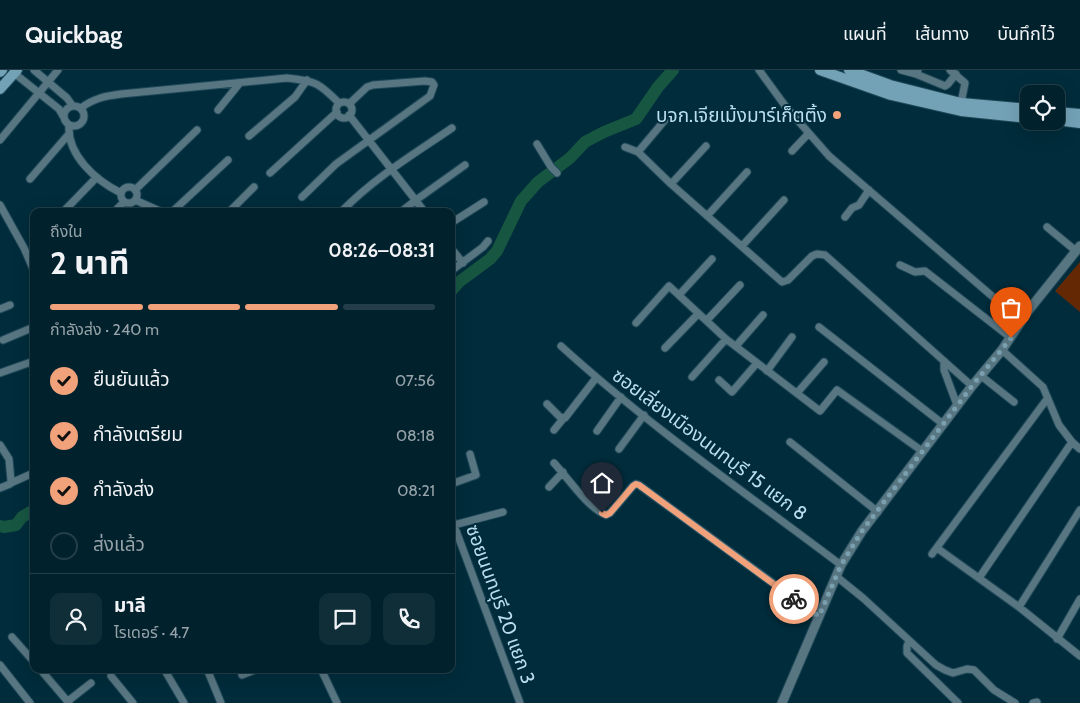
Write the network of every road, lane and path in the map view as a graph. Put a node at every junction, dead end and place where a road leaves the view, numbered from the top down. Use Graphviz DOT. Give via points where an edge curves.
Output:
graph roads {
  1 [pos="34,70"];
  2 [pos="58,70"];
  3 [pos="759,70"];
  4 [pos="820,70"];
  5 [pos="848,70"];
  6 [pos="901,70"];
  7 [pos="15,72"];
  8 [pos="917,72"];
  9 [pos="953,72"];
  10 [pos="307,80"];
  11 [pos="48,82"];
  12 [pos="239,84"];
  13 [pos="0,89"];
  14 [pos="39,93"];
  15 [pos="339,103"];
  16 [pos="961,103"];
  17 [pos="349,104"];
  18 [pos="72,105"];
  19 [pos="81,108"];
  20 [pos="1020,108"];
  21 [pos="218,110"];
  22 [pos="337,112"];
  23 [pos="1065,113"];
  24 [pos="670,114"];
  25 [pos="1080,114"];
  26 [pos="349,115"];
  27 [pos="64,116"];
  28 [pos="1020,117"];
  29 [pos="1065,121"];
  30 [pos="1080,123"];
  31 [pos="68,125"];
  32 [pos="452,128"];
  33 [pos="197,130"];
  34 [pos="808,134"];
  35 [pos="68,135"];
  36 [pos="249,136"];
  37 [pos="368,139"];
  38 [pos="0,140"];
  39 [pos="537,144"];
  40 [pos="706,146"];
  41 [pos="625,147"];
  42 [pos="792,151"];
  43 [pos="638,152"];
  44 [pos="228,160"];
  45 [pos="465,165"];
  46 [pos="392,169"];
  47 [pos="555,171"];
  48 [pos="747,172"];
  49 [pos="270,173"];
  50 [pos="96,178"];
  51 [pos="30,179"];
  52 [pos="671,184"];
  53 [pos="254,187"];
  54 [pos="135,190"];
  55 [pos="869,190"];
  56 [pos="121,192"];
  57 [pos="302,197"];
  58 [pos="135,200"];
  59 [pos="416,200"];
  60 [pos="784,200"];
  61 [pos="124,202"];
  62 [pos="484,202"];
  63 [pos="0,205"];
  64 [pos="67,208"];
  65 [pos="118,208"];
  66 [pos="153,208"];
  67 [pos="176,208"];
  68 [pos="233,208"];
  69 [pos="345,208"];
  70 [pos="406,208"];
  71 [pos="422,208"];
  72 [pos="707,216"];
  73 [pos="846,216"];
  74 [pos="455,220"];
  75 [pos="1047,227"];
  76 [pos="488,240"];
  77 [pos="742,246"];
  78 [pos="1078,249"];
  79 [pos="455,253"];
  80 [pos="712,259"];
  81 [pos="30,262"];
  82 [pos="463,263"];
  83 [pos="900,265"];
  84 [pos="455,268"];
  85 [pos="740,285"];
  86 [pos="678,295"];
  87 [pos="10,305"];
  88 [pos="0,309"];
  89 [pos="698,314"];
  90 [pos="763,315"];
  91 [pos="706,320"];
  92 [pos="1021,321"];
  93 [pos="636,323"];
  94 [pos="819,326"];
  95 [pos="30,329"];
  96 [pos="792,338"];
  97 [pos="1011,338"];
  98 [pos="726,339"];
  99 [pos="4,340"];
  100 [pos="561,346"];
  101 [pos="736,346"];
  102 [pos="665,348"];
  103 [pos="1002,350"];
  104 [pos="824,362"];
  105 [pos="944,362"];
  106 [pos="30,363"];
  107 [pos="757,363"];
  108 [pos="766,371"];
  109 [pos="0,373"];
  110 [pos="980,375"];
  111 [pos="692,377"];
  112 [pos="596,378"];
  113 [pos="719,380"];
  114 [pos="972,386"];
  115 [pos="797,393"];
  116 [pos="621,397"];
  117 [pos="1047,399"];
  118 [pos="1014,402"];
  119 [pos="547,404"];
  120 [pos="957,405"];
  121 [pos="644,415"];
  122 [pos="563,419"];
  123 [pos="943,424"];
  124 [pos="554,430"];
  125 [pos="597,430"];
  126 [pos="790,442"];
  127 [pos="1072,442"];
  128 [pos="0,445"];
  129 [pos="619,449"];
  130 [pos="1080,449"];
  131 [pos="922,451"];
  132 [pos="470,454"];
  133 [pos="554,462"];
  134 [pos="563,472"];
  135 [pos="30,474"];
  136 [pos="11,483"];
  137 [pos="455,483"];
  138 [pos="549,487"];
  139 [pos="0,488"];
  140 [pos="1080,510"];
  141 [pos="502,512"];
  142 [pos="878,512"];
  143 [pos="455,525"];
  144 [pos="455,528"];
  145 [pos="841,565"];
  146 [pos="837,577"];
  147 [pos="979,578"];
  148 [pos="1080,599"];
  149 [pos="1019,607"];
  150 [pos="819,616"];
  151 [pos="12,637"];
  152 [pos="1057,638"];
  153 [pos="909,641"];
  154 [pos="1080,656"];
  155 [pos="30,657"];
  156 [pos="0,665"];
  157 [pos="44,673"];
  158 [pos="166,673"];
  159 [pos="209,673"];
  160 [pos="248,673"];
  161 [pos="324,673"];
  162 [pos="111,676"];
  163 [pos="242,676"];
  164 [pos="91,682"];
  165 [pos="69,702"];
  166 [pos="30,703"];
  167 [pos="133,703"];
  168 [pos="184,703"];
  169 [pos="221,703"];
  170 [pos="337,703"];
  171 [pos="520,703"];
  172 [pos="782,703"];
  173 [pos="958,703"];
  174 [pos="1014,703"];
  1 -- 11 [label="street"];
  2 -- 11 [label="street"];
  3 -- 34 [label="street"];
  4 -- 28 [label="main road" via="891,95 961,112"];
  5 -- 16 [label="main road" via="890,85"];
  6 -- 8 [label="street"];
  7 -- 13 [label="main road"];
  7 -- 14 [label="street"];
  8 -- 9 [label="street" via="945,86"];
  9 -- 16 [label="street" via="964,83"];
  10 -- 12 [label="street" via="288,78"];
  10 -- 15 [label="street" via="324,88"];
  10 -- 36 [label="street" via="295,98"];
  11 -- 14 [label="street"];
  11 -- 18 [label="street"];
  12 -- 19 [label="street" via="101,97"];
  12 -- 21 [label="street"];
  14 -- 27 [label="street"];
  14 -- 38 [label="street"];
  15 -- 17 [label="street"];
  15 -- 22 [label="street"];
  16 -- 20 [label="main road"];
  17 -- 26 [label="street"];
  17 -- 37 [label="street" via="373,85 425,81 434,85 430,96"];
  18 -- 19 [label="street"];
  18 -- 27 [label="street"];
  19 -- 31 [label="street" via="82,122"];
  22 -- 26 [label="street" via="344,118"];
  22 -- 49 [label="street"];
  23 -- 25 [label="main road"];
  24 -- 43 [label="street"];
  26 -- 37 [label="street"];
  27 -- 31 [label="street"];
  29 -- 30 [label="main road"];
  31 -- 35 [label="street"];
  32 -- 46 [label="street"];
  33 -- 54 [label="street"];
  34 -- 42 [label="street"];
  34 -- 55 [label="street"];
  35 -- 50 [label="street" via="77,154"];
  35 -- 51 [label="street"];
  37 -- 46 [label="street"];
  37 -- 57 [label="street"];
  39 -- 47 [label="street"];
  40 -- 52 [label="street"];
  41 -- 43 [label="street"];
  43 -- 52 [label="street"];
  44 -- 67 [label="street"];
  45 -- 59 [label="street"];
  46 -- 59 [label="street"];
  46 -- 69 [label="street"];
  48 -- 72 [label="street"];
  50 -- 56 [label="street"];
  50 -- 64 [label="street"];
  52 -- 72 [label="street"];
  53 -- 68 [label="street"];
  54 -- 56 [label="street" via="127,187"];
  54 -- 58 [label="street"];
  55 -- 73 [label="street"];
  55 -- 92 [label="street"];
  56 -- 61 [label="street"];
  58 -- 61 [label="street"];
  58 -- 66 [label="street"];
  59 -- 70 [label="street"];
  59 -- 71 [label="street"];
  60 -- 77 [label="street"];
  61 -- 65 [label="street"];
  62 -- 74 [label="street"];
  63 -- 81 [label="street"];
  72 -- 77 [label="street"];
  75 -- 78 [label="street"];
  76 -- 82 [label="street"];
  77 -- 105 [label="street" via="782,282 812,256 825,255"];
  78 -- 92 [label="street"];
  79 -- 82 [label="street"];
  80 -- 86 [label="street"];
  82 -- 84 [label="street"];
  83 -- 97 [label="street" via="915,272 925,271"];
  85 -- 91 [label="street"];
  86 -- 89 [label="street"];
  86 -- 93 [label="street" via="669,286"];
  87 -- 88 [label="street"];
  89 -- 91 [label="street"];
  89 -- 102 [label="street"];
  90 -- 101 [label="street"];
  91 -- 98 [label="street"];
  92 -- 97 [label="street"];
  94 -- 123 [label="street"];
  95 -- 99 [label="street"];
  96 -- 108 [label="street"];
  97 -- 103 [label="street"];
  98 -- 101 [label="street"];
  98 -- 111 [label="street"];
  100 -- 112 [label="street, ซอยเลี่ยงเมืองนนทบุรี 15 แยก 8"];
  101 -- 107 [label="street"];
  103 -- 110 [label="street"];
  103 -- 117 [label="street" via="1039,382"];
  104 -- 115 [label="street"];
  105 -- 114 [label="street"];
  105 -- 120 [label="street"];
  106 -- 109 [label="street"];
  107 -- 108 [label="street"];
  107 -- 113 [label="street" via="732,392"];
  108 -- 115 [label="street"];
  110 -- 114 [label="street"];
  110 -- 118 [label="street"];
  112 -- 116 [label="street, ซอยเลี่ยงเมืองนนทบุรี 15 แยก 8"];
  112 -- 122 [label="street"];
  114 -- 120 [label="street"];
  115 -- 131 [label="street" via="820,411 837,390"];
  116 -- 121 [label="street, ซอยเลี่ยงเมืองนนทบุรี 15 แยก 8"];
  116 -- 125 [label="street"];
  117 -- 127 [label="street" via="1057,422"];
  117 -- 147 [label="street" via="934,551"];
  119 -- 122 [label="street"];
  120 -- 123 [label="street"];
  121 -- 129 [label="street"];
  121 -- 145 [label="street, ซอยเลี่ยงเมืองนนทบุรี 15 แยก 8"];
  122 -- 124 [label="street"];
  123 -- 131 [label="street"];
  126 -- 142 [label="street"];
  127 -- 130 [label="street"];
  127 -- 147 [label="street"];
  128 -- 136 [label="street" via="9,459"];
  131 -- 142 [label="street"];
  132 -- 137 [label="street" via="476,475"];
  133 -- 134 [label="street"];
  134 -- 138 [label="street"];
  134 -- 150 [label="street" via="606,515 633,486 639,485"];
  135 -- 136 [label="street"];
  136 -- 139 [label="street"];
  140 -- 149 [label="street"];
  141 -- 143 [label="street"];
  142 -- 145 [label="street"];
  144 -- 171 [label="street, ซอยนนทบุรี 20 แยก 3"];
  145 -- 146 [label="street"];
  146 -- 150 [label="street"];
  146 -- 153 [label="street" via="896,626"];
  147 -- 149 [label="street"];
  148 -- 152 [label="street"];
  149 -- 152 [label="street"];
  150 -- 172 [label="street"];
  151 -- 155 [label="street"];
  152 -- 154 [label="street"];
  153 -- 173 [label="street" via="907,653"];
  153 -- 174 [label="street" via="944,670 953,673 974,670 994,690"];
  156 -- 166 [label="street"];
  157 -- 165 [label="street"];
  158 -- 168 [label="street"];
  159 -- 169 [label="street"];
  160 -- 163 [label="street"];
  161 -- 170 [label="street"];
  162 -- 167 [label="street"];
  164 -- 165 [label="street"];
}
